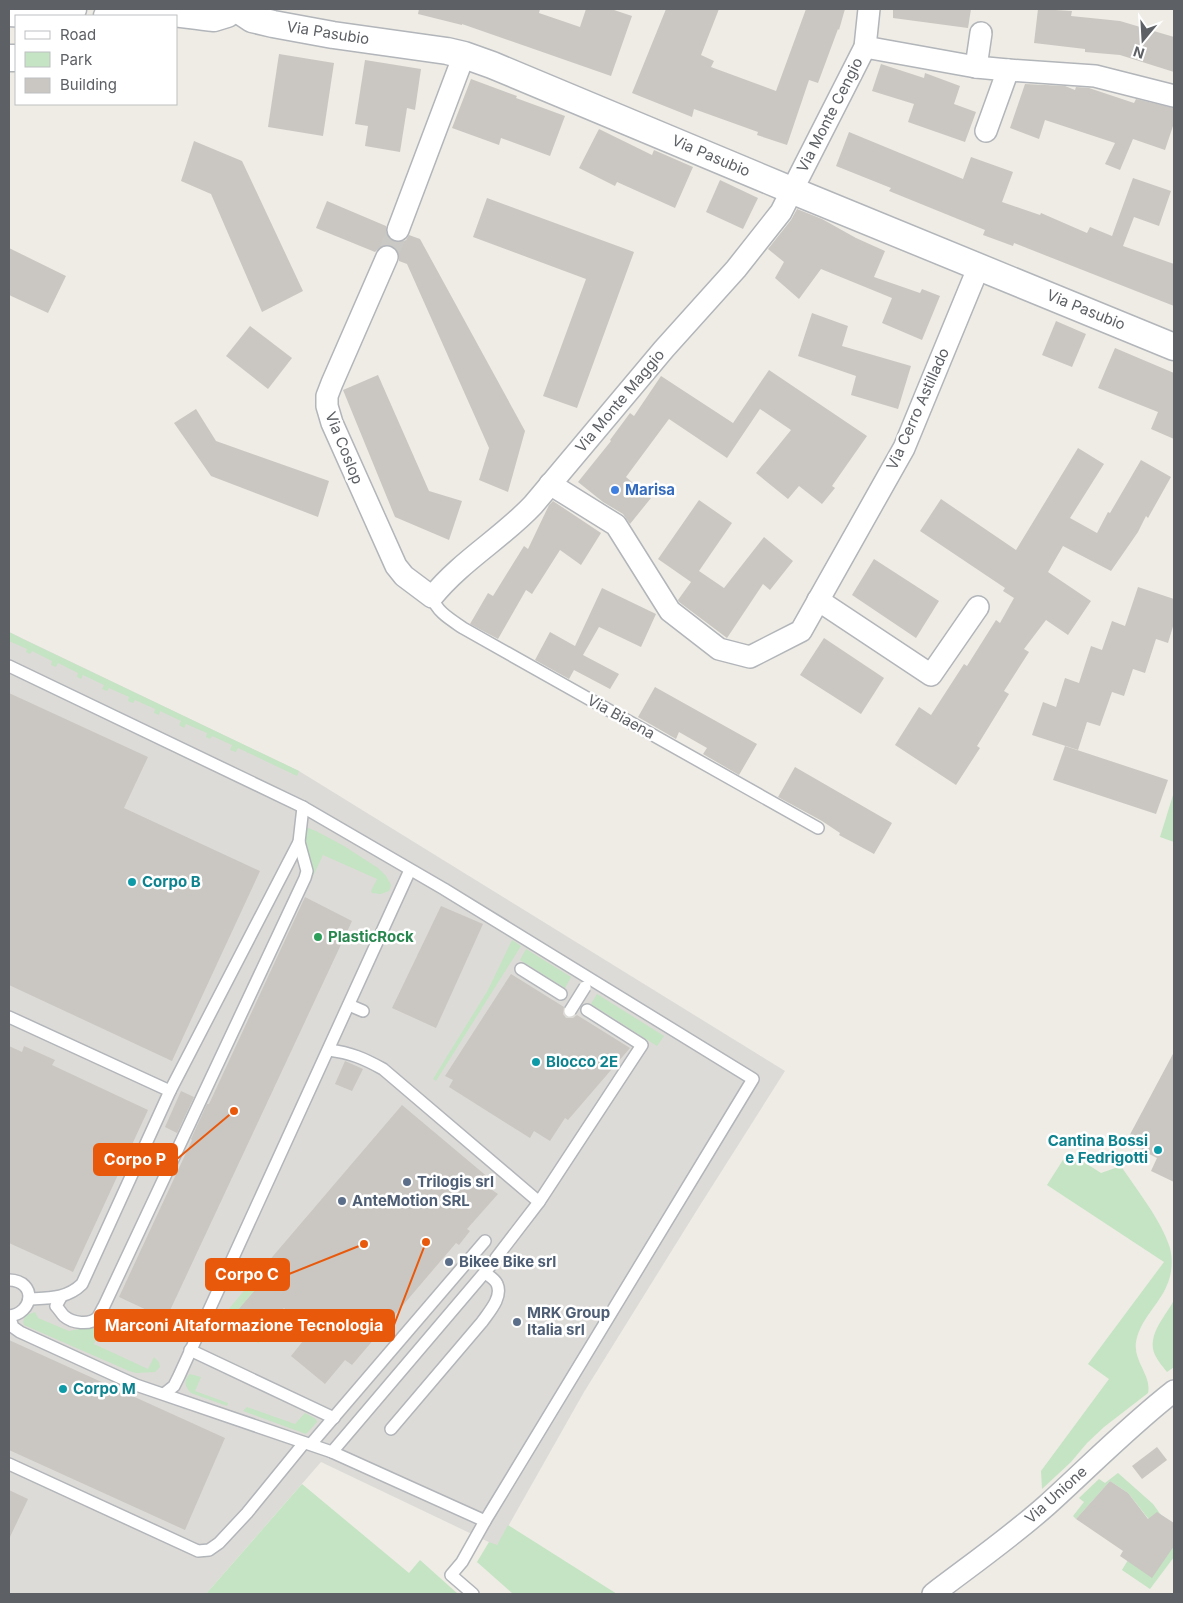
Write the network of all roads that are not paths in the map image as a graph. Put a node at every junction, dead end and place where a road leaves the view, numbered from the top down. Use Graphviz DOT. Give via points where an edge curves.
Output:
graph roads {
  1 [pos="73,9"];
  2 [pos="233,9"];
  3 [pos="237,9"];
  4 [pos="868,9"];
  5 [pos="9,13"];
  6 [pos="111,15"];
  7 [pos="981,33"];
  8 [pos="865,47"];
  9 [pos="464,55"];
  10 [pos="976,67"];
  11 [pos="1008,70"];
  12 [pos="1174,96"];
  13 [pos="986,131"];
  14 [pos="792,190"];
  15 [pos="398,230"];
  16 [pos="386,257"];
  17 [pos="979,266"];
  18 [pos="1174,347"];
  19 [pos="550,484"];
  20 [pos="432,597"];
  21 [pos="818,600"];
  22 [pos="978,607"];
  23 [pos="9,666"];
  24 [pos="303,807"];
  25 [pos="818,828"];
  26 [pos="299,842"];
  27 [pos="410,870"];
  28 [pos="521,969"];
  29 [pos="588,983"];
  30 [pos="561,994"];
  31 [pos="349,1005"];
  32 [pos="587,1010"];
  33 [pos="363,1011"];
  34 [pos="570,1011"];
  35 [pos="9,1017"];
  36 [pos="328,1050"];
  37 [pos="170,1091"];
  38 [pos="539,1202"];
  39 [pos="485,1240"];
  40 [pos="491,1265"];
  41 [pos="9,1280"];
  42 [pos="61,1297"];
  43 [pos="29,1299"];
  44 [pos="9,1316"];
  45 [pos="190,1350"];
  46 [pos="1174,1391"];
  47 [pos="164,1394"];
  48 [pos="334,1418"];
  49 [pos="391,1429"];
  50 [pos="308,1444"];
  51 [pos="332,1452"];
  52 [pos="9,1464"];
  53 [pos="484,1521"];
  54 [pos="473,1594"];
  55 [pos="933,1594"];
  1 -- 5 [label="street" via="60,14"];
  2 -- 6 [label="street" via="214,18 132,11"];
  3 -- 9 [label="street, Via Pasubio" via="252,19 273,24"];
  4 -- 8 [label="street, Via Monte Cengio"];
  7 -- 10 [label="street"];
  8 -- 10 [label="street"];
  8 -- 14 [label="street, Via Monte Cengio"];
  9 -- 14 [label="street, Via Pasubio"];
  9 -- 15 [label="street"];
  10 -- 11 [label="street"];
  11 -- 12 [label="street" via="1095,76"];
  11 -- 13 [label="street"];
  14 -- 17 [label="street, Via Pasubio"];
  14 -- 19 [label="street, Via Monte Maggio" via="781,212 736,269"];
  16 -- 20 [label="street, Via Coslop" via="332,383 327,406 345,455 396,566"];
  17 -- 18 [label="street, Via Pasubio"];
  17 -- 21 [label="street, Via Cerro Astillado" via="904,448"];
  19 -- 20 [label="street, Via Monte Maggio" via="518,521 446,580"];
  19 -- 21 [label="street, Via Cerro Astillado" via="616,525 670,611 718,649 750,657 801,631"];
  20 -- 25 [label="lane, Via Biaena" via="445,616 463,628"];
  21 -- 22 [label="street" via="931,675"];
  23 -- 24 [label="lane"];
  24 -- 26 [label="lane"];
  24 -- 27 [label="lane"];
  26 -- 37 [label="lane"];
  26 -- 42 [label="lane" via="305,878 104,1306 92,1321 71,1321 56,1306"];
  27 -- 29 [label="lane"];
  27 -- 31 [label="lane"];
  28 -- 30 [label="lane"];
  29 -- 34 [label="lane, bridge"];
  29 -- 53 [label="lane" via="753,1079"];
  31 -- 33 [label="lane"];
  31 -- 36 [label="lane"];
  32 -- 38 [label="lane" via="642,1045"];
  35 -- 37 [label="lane"];
  36 -- 38 [label="lane" via="350,1053 383,1069"];
  36 -- 45 [label="lane"];
  37 -- 42 [label="lane" via="87,1275 75,1291"];
  38 -- 40 [label="lane"];
  39 -- 48 [label="lane"];
  40 -- 49 [label="lane" via="499,1290 493,1306"];
  40 -- 51 [label="lane"];
  41 -- 43 [label="lane" via="28,1288"];
  42 -- 43 [label="lane"];
  43 -- 44 [label="lane" via="20,1312"];
  44 -- 47 [label="lane" via="13,1327 20,1332 136,1385"];
  45 -- 47 [label="lane" via="174,1386"];
  45 -- 48 [label="lane"];
  46 -- 55 [label="street, Via Unione" via="1045,1506"];
  47 -- 50 [label="lane"];
  48 -- 50 [label="lane"];
  50 -- 51 [label="lane"];
  50 -- 52 [label="lane" via="219,1543 210,1550 198,1551"];
  51 -- 53 [label="lane"];
  53 -- 54 [label="lane" via="462,1562 451,1575"];
}
